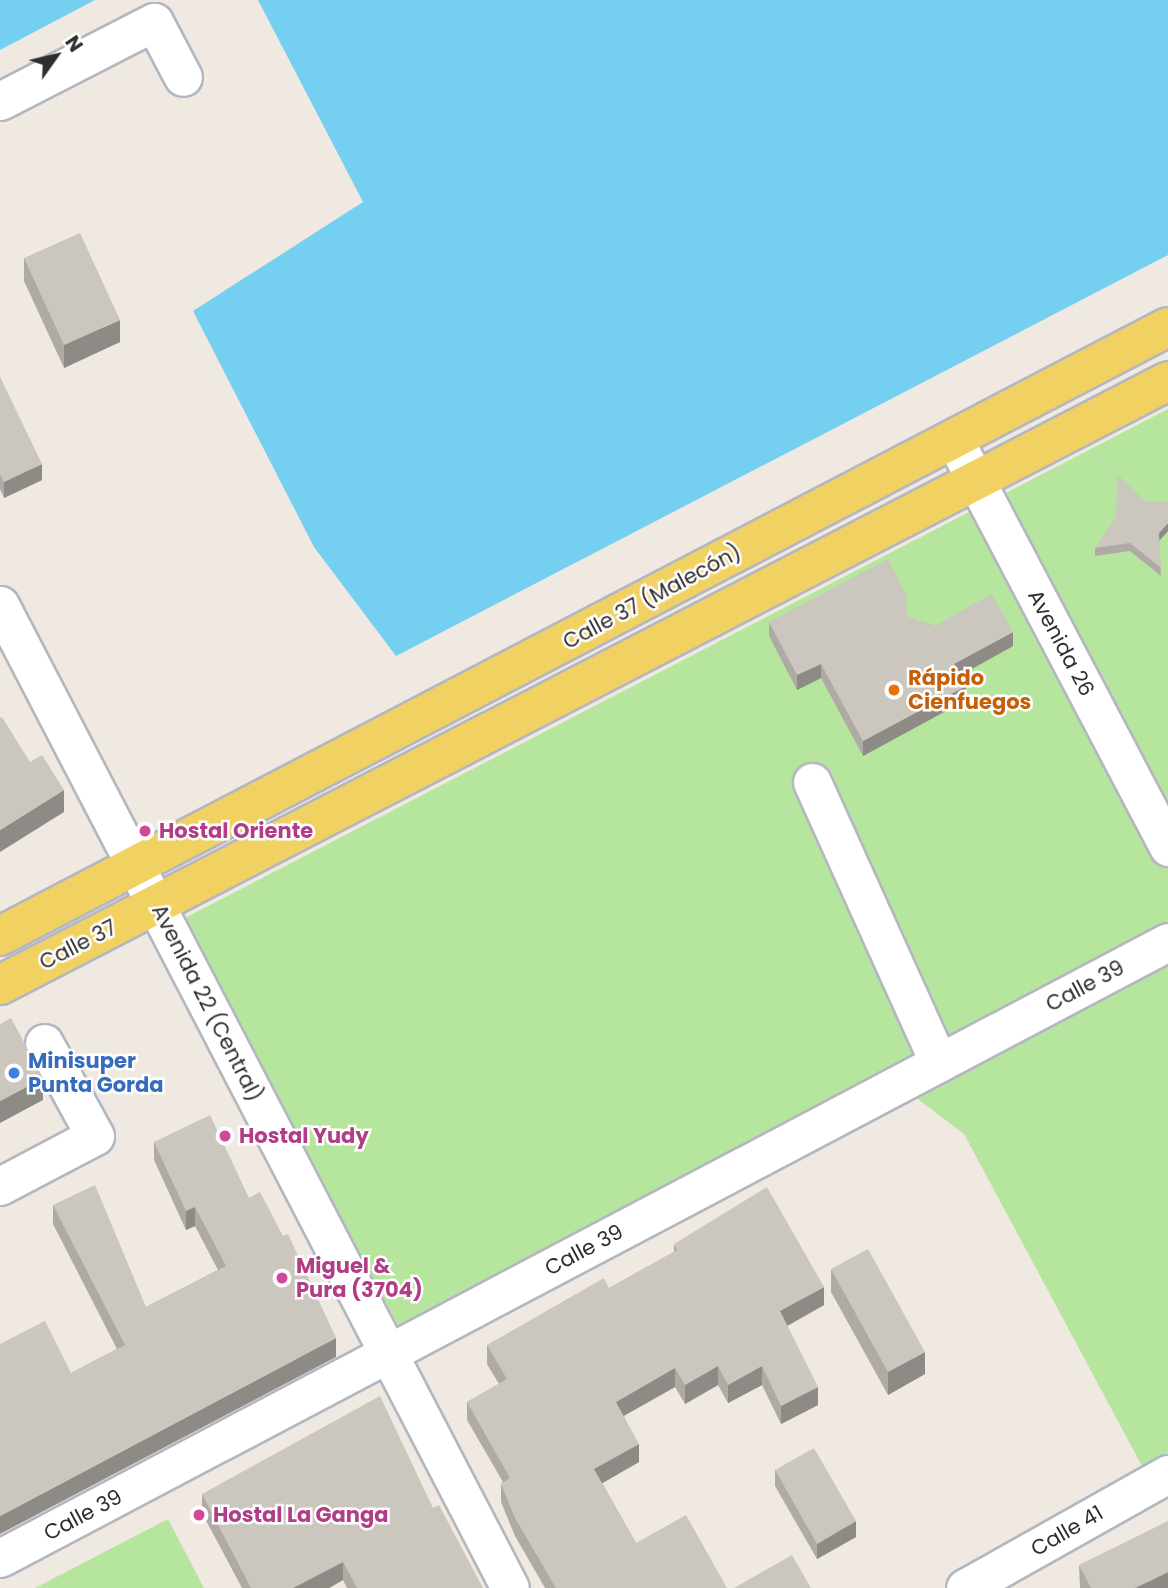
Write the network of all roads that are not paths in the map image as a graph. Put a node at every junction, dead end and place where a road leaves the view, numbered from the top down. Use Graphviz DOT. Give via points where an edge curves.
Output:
graph roads {
  1 [pos="183,77"];
  2 [pos="0,101"];
  3 [pos="1168,327"];
  4 [pos="1168,381"];
  5 [pos="954,439"];
  6 [pos="975,480"];
  7 [pos="0,605"];
  8 [pos="812,782"];
  9 [pos="1168,847"];
  10 [pos="135,866"];
  11 [pos="155,905"];
  12 [pos="0,936"];
  13 [pos="1168,942"];
  14 [pos="0,985"];
  15 [pos="44,1042"];
  16 [pos="939,1063"];
  17 [pos="0,1186"];
  18 [pos="389,1353"];
  19 [pos="1168,1474"];
  20 [pos="0,1559"];
  21 [pos="1021,1575"];
  22 [pos="510,1588"];
  23 [pos="965,1588"];
  1 -- 2 [label="street" via="154,22"];
  3 -- 5 [label="main road, Calle 37 (Malecón)"];
  4 -- 6 [label="main road, Calle 37 (Malecón)"];
  5 -- 6 [label="street, Avenida 26"];
  5 -- 10 [label="main road, Calle 37 (Malecón)"];
  6 -- 9 [label="street, Avenida 26"];
  6 -- 11 [label="main road, Calle 37 (Malecón)"];
  7 -- 10 [label="street, Avenida 22 (Central)"];
  8 -- 16 [label="street"];
  10 -- 11 [label="street, Avenida 22 (Central)"];
  10 -- 12 [label="main road, Calle 37"];
  11 -- 14 [label="main road, Calle 37"];
  11 -- 18 [label="street, Avenida 22 (Central)"];
  13 -- 16 [label="street, Calle 39"];
  15 -- 17 [label="street" via="94,1136"];
  16 -- 18 [label="street, Calle 39"];
  18 -- 20 [label="street, Calle 39"];
  18 -- 22 [label="street, Avenida 22 (Central)"];
  19 -- 21 [label="street, Calle 41"];
  21 -- 23 [label="street, Calle 41"];
}
